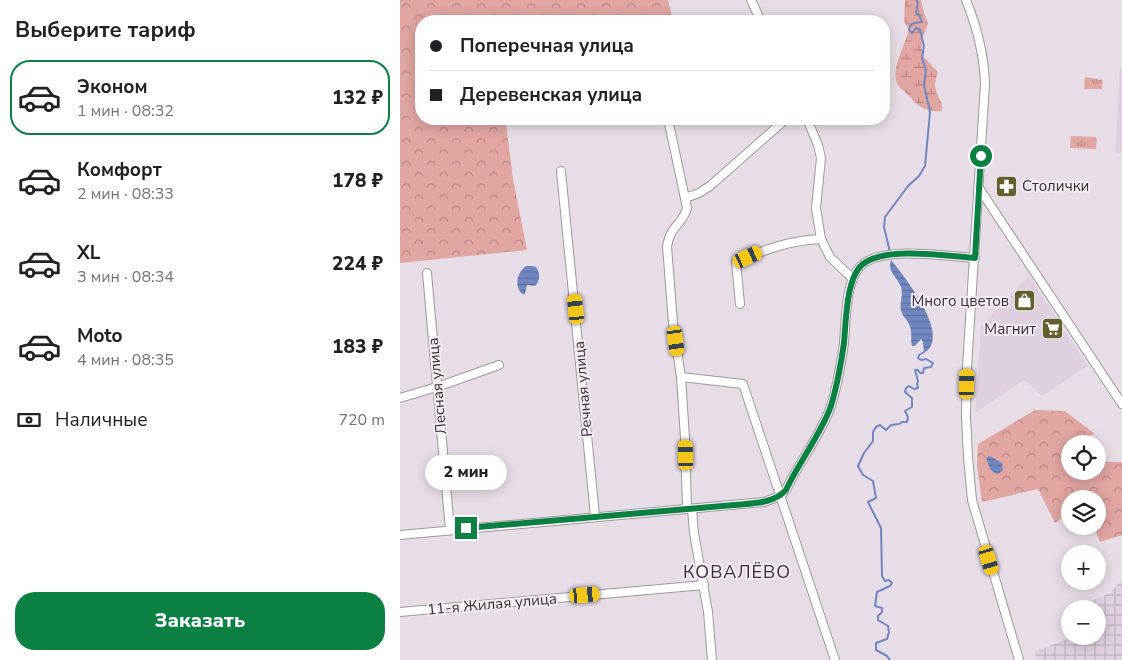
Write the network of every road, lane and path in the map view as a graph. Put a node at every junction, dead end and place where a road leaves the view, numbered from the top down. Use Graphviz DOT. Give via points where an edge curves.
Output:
graph roads {
  1 [pos="751,0"];
  2 [pos="966,0"];
  3 [pos="757,15"];
  4 [pos="669,125"];
  5 [pos="779,125"];
  6 [pos="810,125"];
  7 [pos="561,172"];
  8 [pos="979,188"];
  9 [pos="685,198"];
  10 [pos="977,212"];
  11 [pos="996,214"];
  12 [pos="821,240"];
  13 [pos="975,258"];
  14 [pos="427,273"];
  15 [pos="853,279"];
  16 [pos="740,304"];
  17 [pos="499,366"];
  18 [pos="681,377"];
  19 [pos="437,387"];
  20 [pos="400,398"];
  21 [pos="1122,404"];
  22 [pos="780,496"];
  23 [pos="689,509"];
  24 [pos="595,516"];
  25 [pos="450,530"];
  26 [pos="400,535"];
  27 [pos="704,585"];
  28 [pos="400,612"];
  29 [pos="705,660"];
  30 [pos="712,660"];
  31 [pos="835,660"];
  32 [pos="1019,660"];
  1 -- 3 [label="street"];
  2 -- 8 [label="street" via="977,29 985,68"];
  4 -- 9 [label="street"];
  5 -- 9 [label="street" via="710,186"];
  6 -- 12 [label="street" via="821,158 816,208"];
  7 -- 24 [label="street, Речная улица"];
  8 -- 10 [label="street"];
  8 -- 11 [label="street"];
  9 -- 18 [label="street" via="684,217 673,228 667,246"];
  10 -- 11 [label="street" via="987,210"];
  10 -- 13 [label="street"];
  11 -- 21 [label="street"];
  12 -- 15 [label="street" via="830,258"];
  12 -- 16 [label="street" via="784,244 736,262"];
  13 -- 15 [label="street" via="893,254 865,262"];
  13 -- 32 [label="street" via="966,401 969,479 978,524"];
  14 -- 19 [label="street, Лесная улица"];
  15 -- 22 [label="street" via="831,407"];
  17 -- 19 [label="street"];
  18 -- 22 [label="street" via="743,384"];
  18 -- 23 [label="street"];
  19 -- 20 [label="street"];
  19 -- 25 [label="street, Лесная улица"];
  22 -- 23 [label="street" via="764,502"];
  22 -- 31 [label="street"];
  23 -- 24 [label="street"];
  23 -- 27 [label="street"];
  24 -- 25 [label="street"];
  25 -- 26 [label="street"];
  27 -- 28 [label="street, 11-я Жилая улица"];
  27 -- 30 [label="street"];
  29 -- 30 [label="street"];
}
